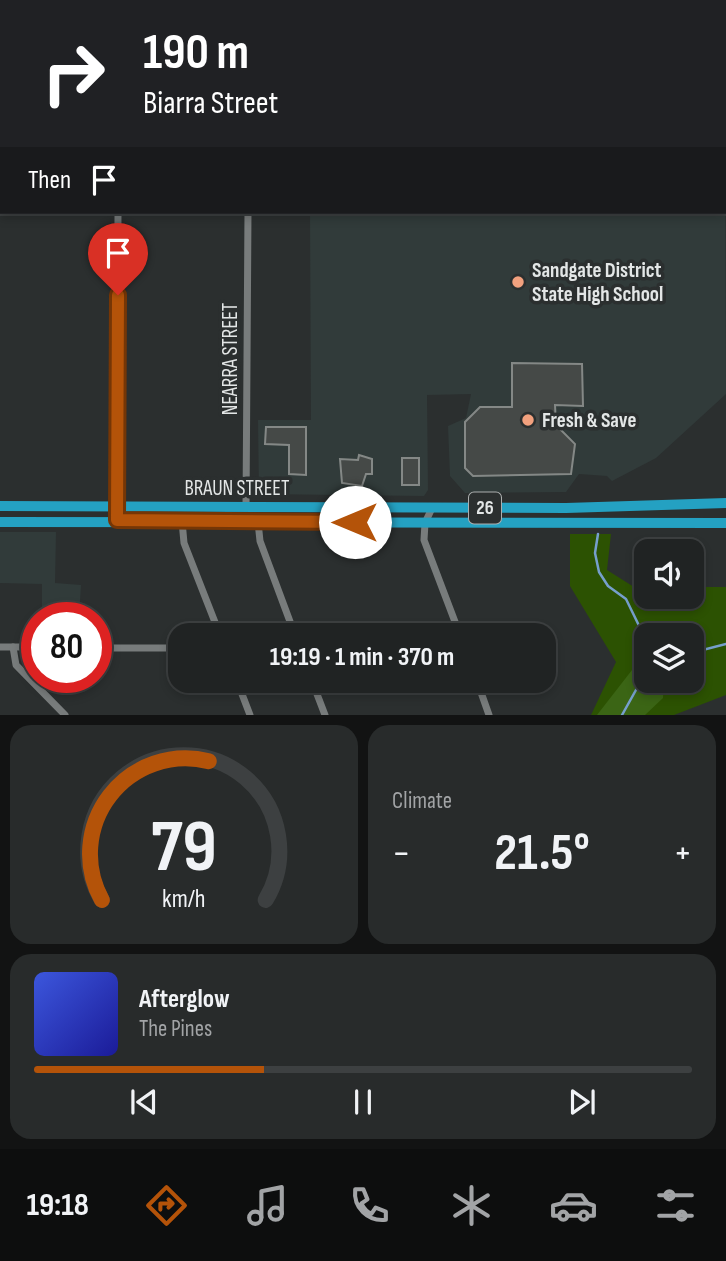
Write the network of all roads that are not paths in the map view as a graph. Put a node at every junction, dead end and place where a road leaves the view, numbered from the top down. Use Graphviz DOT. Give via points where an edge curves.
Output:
graph roads {
  1 [pos="118,214"];
  2 [pos="248,214"];
  3 [pos="726,503"];
  4 [pos="0,506"];
  5 [pos="117,506"];
  6 [pos="246,507"];
  7 [pos="432,508"];
  8 [pos="117,520"];
  9 [pos="183,521"];
  10 [pos="0,522"];
  11 [pos="258,522"];
  12 [pos="425,523"];
  13 [pos="726,523"];
  14 [pos="215,623"];
  15 [pos="291,623"];
  16 [pos="455,623"];
  17 [pos="0,647"];
  18 [pos="13,647"];
  19 [pos="21,647"];
  20 [pos="112,648"];
  21 [pos="168,648"];
  22 [pos="242,693"];
  23 [pos="317,693"];
  24 [pos="481,693"];
  25 [pos="65,715"];
  26 [pos="250,715"];
  27 [pos="325,715"];
  28 [pos="489,715"];
  1 -- 5 [label="street"];
  2 -- 6 [label="street, NEARRA STREET"];
  3 -- 7 [label="highway, BRAUN STREET / 26"];
  4 -- 5 [label="highway, BRAUN STREET / 26"];
  5 -- 6 [label="highway, BRAUN STREET / 26"];
  5 -- 8 [label="street"];
  6 -- 7 [label="highway, BRAUN STREET / 26"];
  7 -- 12 [label="street"];
  8 -- 9 [label="highway, BRAUN STREET / 26"];
  8 -- 10 [label="highway, BRAUN STREET / 26"];
  9 -- 11 [label="highway, BRAUN STREET / 26"];
  9 -- 14 [label="street" via="184,543"];
  11 -- 12 [label="highway, BRAUN STREET / 26"];
  11 -- 15 [label="street" via="260,541"];
  12 -- 13 [label="highway, BRAUN STREET / 26"];
  12 -- 16 [label="street" via="424,540"];
  17 -- 18 [label="street"];
  18 -- 19 [label="street"];
  18 -- 25 [label="street" via="16,665"];
  20 -- 21 [label="street"];
  22 -- 26 [label="street"];
  23 -- 27 [label="street"];
  24 -- 28 [label="street"];
}
